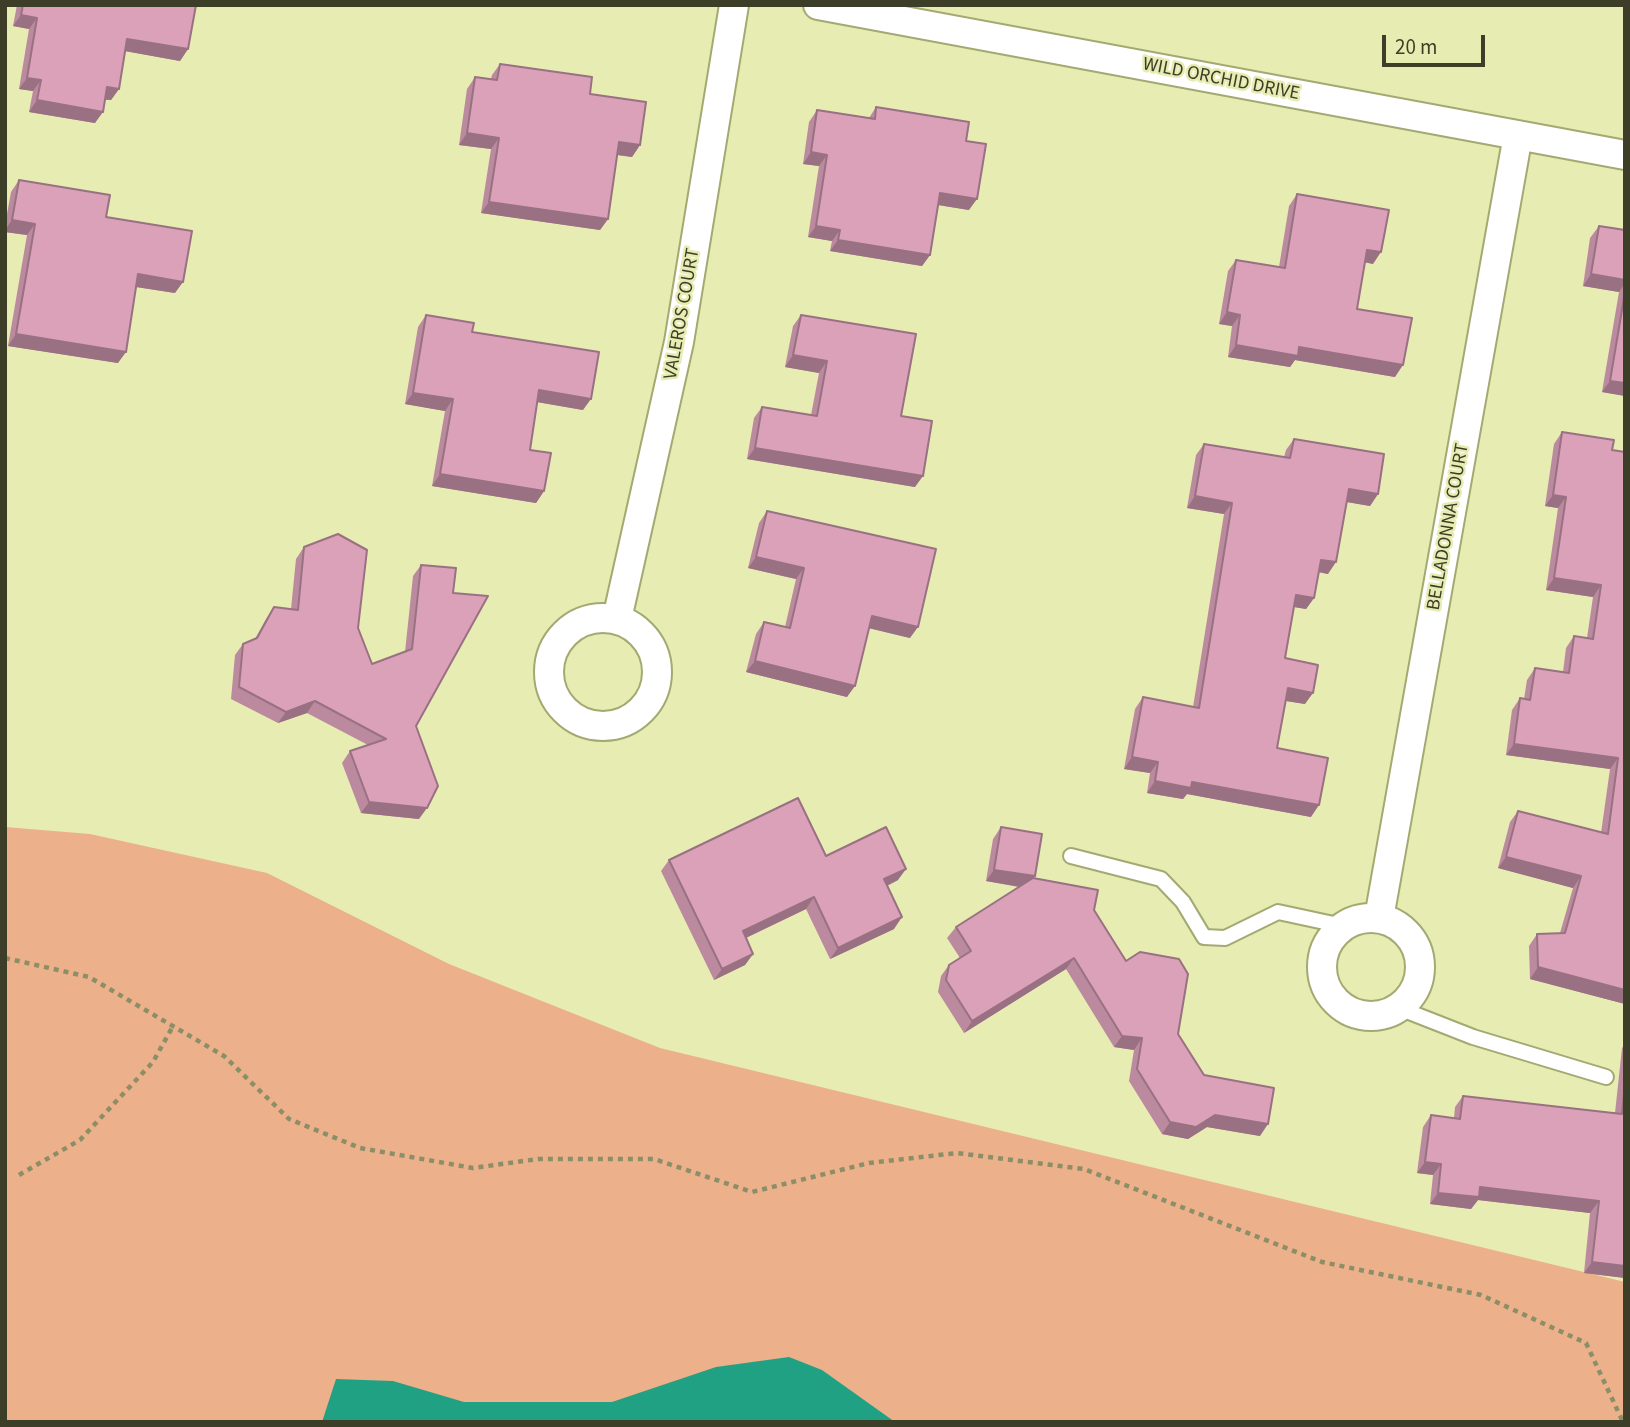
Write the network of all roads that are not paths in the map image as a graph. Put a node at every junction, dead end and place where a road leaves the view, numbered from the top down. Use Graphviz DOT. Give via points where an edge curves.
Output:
graph roads {
  1 [pos="734,5"];
  2 [pos="818,5"];
  3 [pos="1518,135"];
  4 [pos="1625,155"];
  5 [pos="617,619"];
  6 [pos="1072,856"];
  7 [pos="1380,918"];
  8 [pos="1343,926"];
  9 [pos="1399,1007"];
  10 [pos="1606,1077"];
  1 -- 5 [label="street, VALEROS COURT" via="679,342"];
  2 -- 3 [label="street, WILD ORCHID DRIVE"];
  3 -- 4 [label="street, WILD ORCHID DRIVE"];
  3 -- 7 [label="street, BELLADONNA COURT"];
  6 -- 8 [label="lane" via="1161,879 1183,902 1204,937 1225,938 1278,912"];
  7 -- 8 [label="street" via="1360,918"];
  7 -- 9 [label="street" via="1398,925 1419,956 1415,985"];
  8 -- 9 [label="street" via="1329,940 1322,958 1322,977 1330,995 1344,1008 1362,1015 1381,1015"];
  9 -- 10 [label="lane" via="1474,1037"];
}
